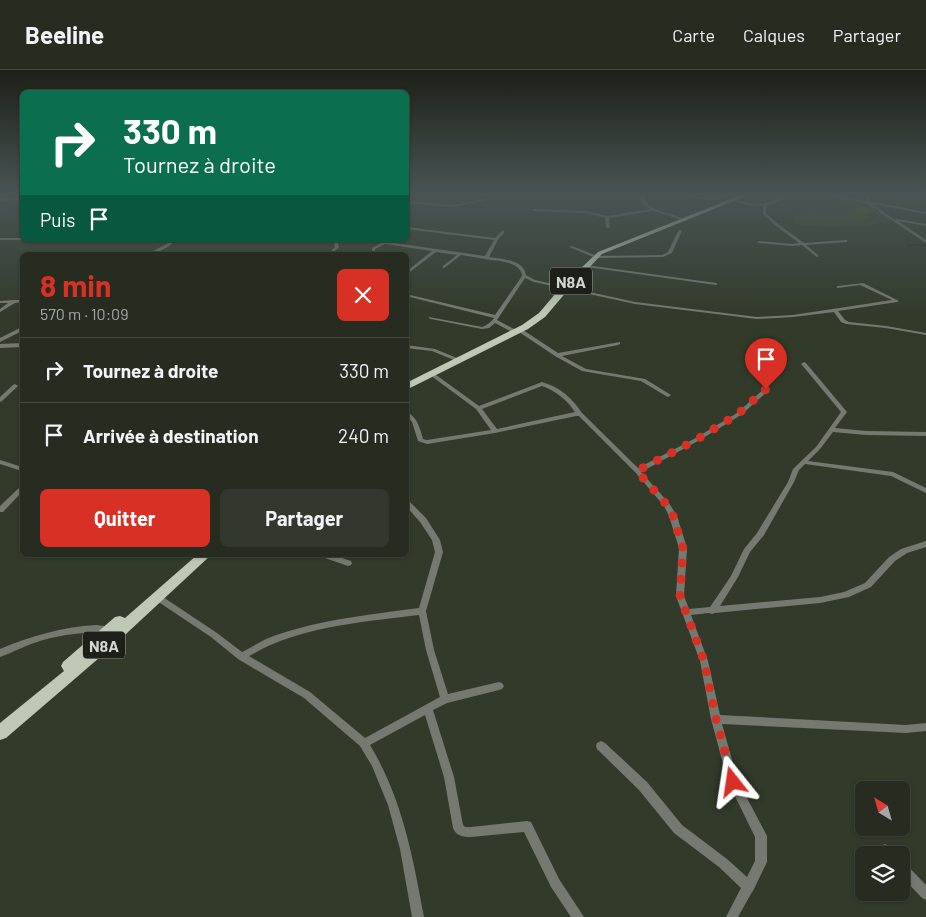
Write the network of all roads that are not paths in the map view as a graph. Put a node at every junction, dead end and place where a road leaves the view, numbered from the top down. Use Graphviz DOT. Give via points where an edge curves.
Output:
graph roads {
  1 [pos="459,235"];
  2 [pos="500,235"];
  3 [pos="637,235"];
  4 [pos="643,235"];
  5 [pos="679,235"];
  6 [pos="790,235"];
  7 [pos="916,235"];
  8 [pos="0,239"];
  9 [pos="20,239"];
  10 [pos="496,239"];
  11 [pos="846,240"];
  12 [pos="172,242"];
  13 [pos="338,242"];
  14 [pos="378,242"];
  15 [pos="759,242"];
  16 [pos="926,242"];
  17 [pos="384,243"];
  18 [pos="804,244"];
  19 [pos="571,247"];
  20 [pos="436,250"];
  21 [pos="153,252"];
  22 [pos="332,252"];
  23 [pos="374,252"];
  24 [pos="460,254"];
  25 [pos="593,256"];
  26 [pos="817,256"];
  27 [pos="486,258"];
  28 [pos="587,266"];
  29 [pos="444,268"];
  30 [pos="409,272"];
  31 [pos="524,276"];
  32 [pos="716,284"];
  33 [pos="562,287"];
  34 [pos="838,287"];
  35 [pos="409,296"];
  36 [pos="14,301"];
  37 [pos="20,301"];
  38 [pos="0,302"];
  39 [pos="835,310"];
  40 [pos="0,311"];
  41 [pos="431,318"];
  42 [pos="495,320"];
  43 [pos="20,330"];
  44 [pos="512,330"];
  45 [pos="521,331"];
  46 [pos="926,334"];
  47 [pos="0,340"];
  48 [pos="618,343"];
  49 [pos="20,345"];
  50 [pos="0,346"];
  51 [pos="409,346"];
  52 [pos="557,356"];
  53 [pos="454,358"];
  54 [pos="804,364"];
  55 [pos="432,374"];
  56 [pos="409,380"];
  57 [pos="15,386"];
  58 [pos="409,386"];
  59 [pos="766,389"];
  60 [pos="668,395"];
  61 [pos="0,400"];
  62 [pos="478,408"];
  63 [pos="579,414"];
  64 [pos="409,415"];
  65 [pos="832,430"];
  66 [pos="495,431"];
  67 [pos="926,434"];
  68 [pos="0,462"];
  69 [pos="802,462"];
  70 [pos="20,468"];
  71 [pos="637,471"];
  72 [pos="20,491"];
  73 [pos="926,491"];
  74 [pos="409,506"];
  75 [pos="0,510"];
  76 [pos="926,544"];
  77 [pos="193,557"];
  78 [pos="203,557"];
  79 [pos="331,557"];
  80 [pos="348,563"];
  81 [pos="157,598"];
  82 [pos="422,611"];
  83 [pos="712,611"];
  84 [pos="687,612"];
  85 [pos="110,629"];
  86 [pos="0,653"];
  87 [pos="241,656"];
  88 [pos="500,686"];
  89 [pos="445,700"];
  90 [pos="428,710"];
  91 [pos="716,719"];
  92 [pos="0,723"];
  93 [pos="926,727"];
  94 [pos="0,732"];
  95 [pos="364,743"];
  96 [pos="601,746"];
  97 [pos="910,877"];
  98 [pos="749,887"];
  99 [pos="926,894"];
  100 [pos="418,917"];
  101 [pos="578,917"];
  102 [pos="732,917"];
  1 -- 10 [label="street"];
  2 -- 10 [label="street"];
  3 -- 25 [label="highway, N8A" via="596,250"];
  4 -- 25 [label="highway, N8A"];
  5 -- 25 [label="street" via="668,254"];
  6 -- 18 [label="street"];
  7 -- 16 [label="street"];
  8 -- 9 [label="street"];
  10 -- 27 [label="street"];
  11 -- 18 [label="street"];
  12 -- 21 [label="street"];
  13 -- 22 [label="street"];
  14 -- 17 [label="street"];
  15 -- 18 [label="street"];
  17 -- 20 [label="street"];
  17 -- 23 [label="street" via="373,249"];
  18 -- 26 [label="street"];
  19 -- 25 [label="street"];
  20 -- 24 [label="street"];
  20 -- 30 [label="street"];
  24 -- 27 [label="street"];
  24 -- 29 [label="street"];
  25 -- 28 [label="highway, N8A"];
  25 -- 33 [label="highway, N8A"];
  27 -- 31 [label="street" via="520,266"];
  28 -- 32 [label="street"];
  28 -- 33 [label="highway, N8A"];
  31 -- 33 [label="street"];
  31 -- 42 [label="street"];
  33 -- 39 [label="street" via="635,303 748,317 774,318"];
  33 -- 44 [label="highway, N8A"];
  33 -- 45 [label="highway, N8A" via="542,315"];
  34 -- 39 [label="street" via="861,284 897,301"];
  35 -- 42 [label="street"];
  36 -- 37 [label="street"];
  36 -- 38 [label="street"];
  36 -- 40 [label="street"];
  39 -- 46 [label="street" via="848,323"];
  41 -- 42 [label="street" via="482,328"];
  42 -- 44 [label="street"];
  43 -- 47 [label="street"];
  44 -- 53 [label="highway, N8A"];
  45 -- 52 [label="street"];
  45 -- 55 [label="highway, N8A"];
  48 -- 52 [label="street"];
  49 -- 50 [label="street"];
  51 -- 53 [label="street" via="433,350"];
  52 -- 60 [label="street" via="593,373 643,380"];
  53 -- 56 [label="highway, N8A"];
  54 -- 65 [label="street" via="844,412"];
  55 -- 58 [label="highway, N8A"];
  55 -- 62 [label="street"];
  57 -- 61 [label="street"];
  59 -- 71 [label="street" via="738,414"];
  62 -- 63 [label="street" via="542,384 572,402"];
  62 -- 66 [label="street"];
  63 -- 66 [label="street"];
  63 -- 71 [label="street"];
  64 -- 66 [label="street" via="415,422 420,440 427,442"];
  65 -- 67 [label="street"];
  65 -- 69 [label="street"];
  68 -- 70 [label="street"];
  69 -- 73 [label="street" via="893,474"];
  69 -- 83 [label="street"];
  71 -- 84 [label="street" via="673,516 683,548 680,596"];
  72 -- 75 [label="street"];
  74 -- 82 [label="street" via="436,540 439,552"];
  76 -- 83 [label="street" via="904,551 868,585 846,595"];
  77 -- 85 [label="highway, N8A"];
  78 -- 81 [label="highway, N8A"];
  79 -- 80 [label="street"];
  81 -- 87 [label="street"];
  81 -- 94 [label="highway, N8A"];
  82 -- 87 [label="street" via="292,634"];
  82 -- 89 [label="street"];
  83 -- 84 [label="street"];
  84 -- 91 [label="street" via="704,661"];
  85 -- 86 [label="street" via="68,630"];
  85 -- 92 [label="highway, N8A"];
  87 -- 95 [label="street" via="307,695"];
  88 -- 89 [label="street"];
  89 -- 90 [label="street"];
  90 -- 95 [label="street"];
  90 -- 101 [label="street" via="449,777 458,828 471,832 527,826 555,883"];
  91 -- 93 [label="street" via="906,729"];
  91 -- 98 [label="street" via="733,782 761,836 761,862"];
  95 -- 100 [label="street" via="375,760 403,837"];
  96 -- 98 [label="street" via="643,786 678,829"];
  97 -- 99 [label="street"];
  98 -- 102 [label="street"];
}
